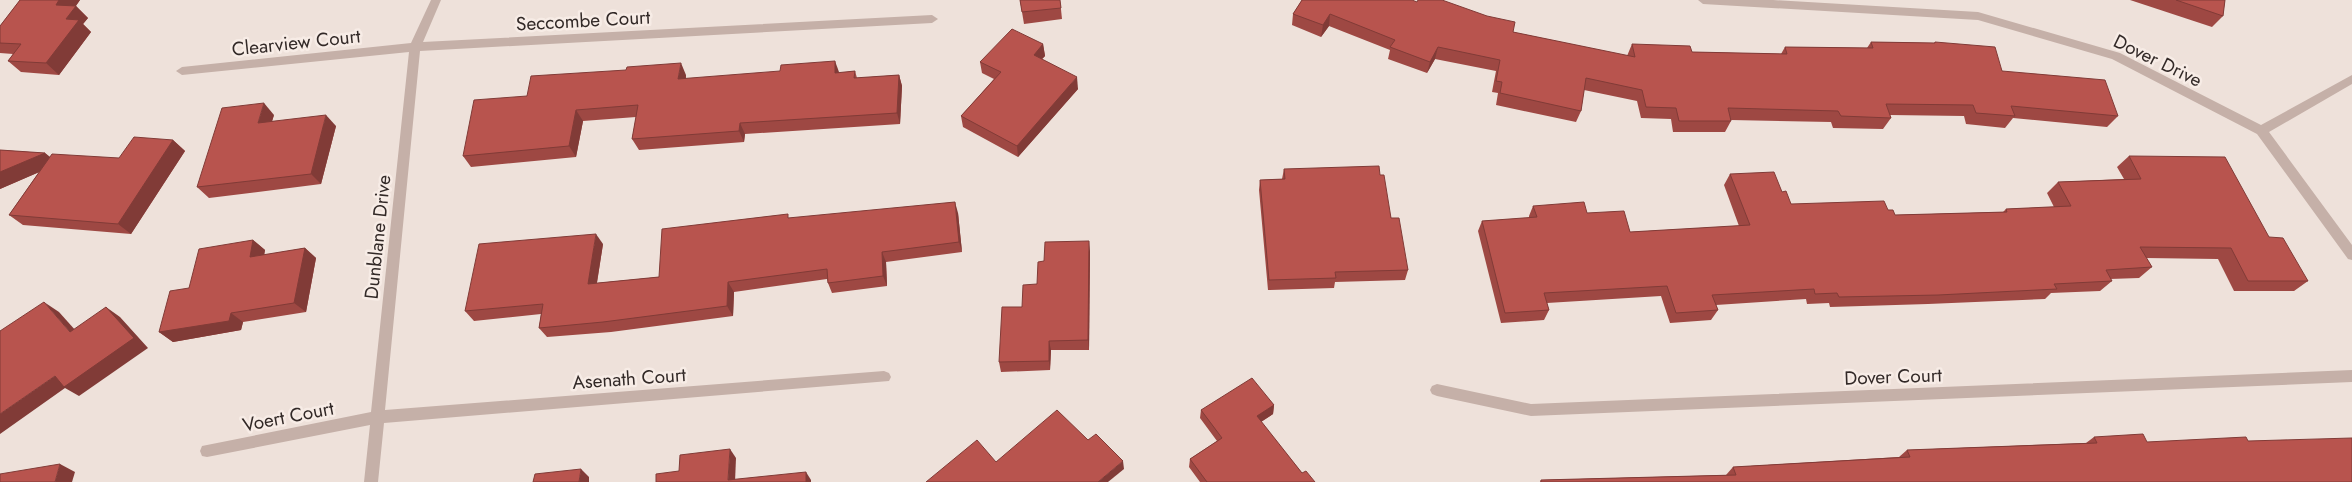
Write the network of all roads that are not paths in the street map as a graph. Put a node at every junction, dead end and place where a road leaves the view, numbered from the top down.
1 (436, 0) edge
2 (1703, 0) edge
3 (932, 19) dead end
4 (415, 47) junction
5 (182, 71) dead end
6 (2352, 79) edge
7 (2261, 131) junction
8 (2352, 255) edge
9 (2352, 376) edge
10 (884, 377) dead end
11 (1437, 390) dead end
12 (377, 417) junction
13 (207, 451) dead end
14 (371, 482) edge

1 - 4 street, Dunblane Drive
2 - 7 street, Dover Drive
3 - 4 street, Seccombe Court
4 - 5 street, Clearview Court
4 - 12 street, Dunblane Drive
6 - 7 street
7 - 8 street, Dover Drive
9 - 11 street, Dover Court
10 - 12 street, Asenath Court
12 - 13 street, Voert Court
12 - 14 street, Dunblane Drive

